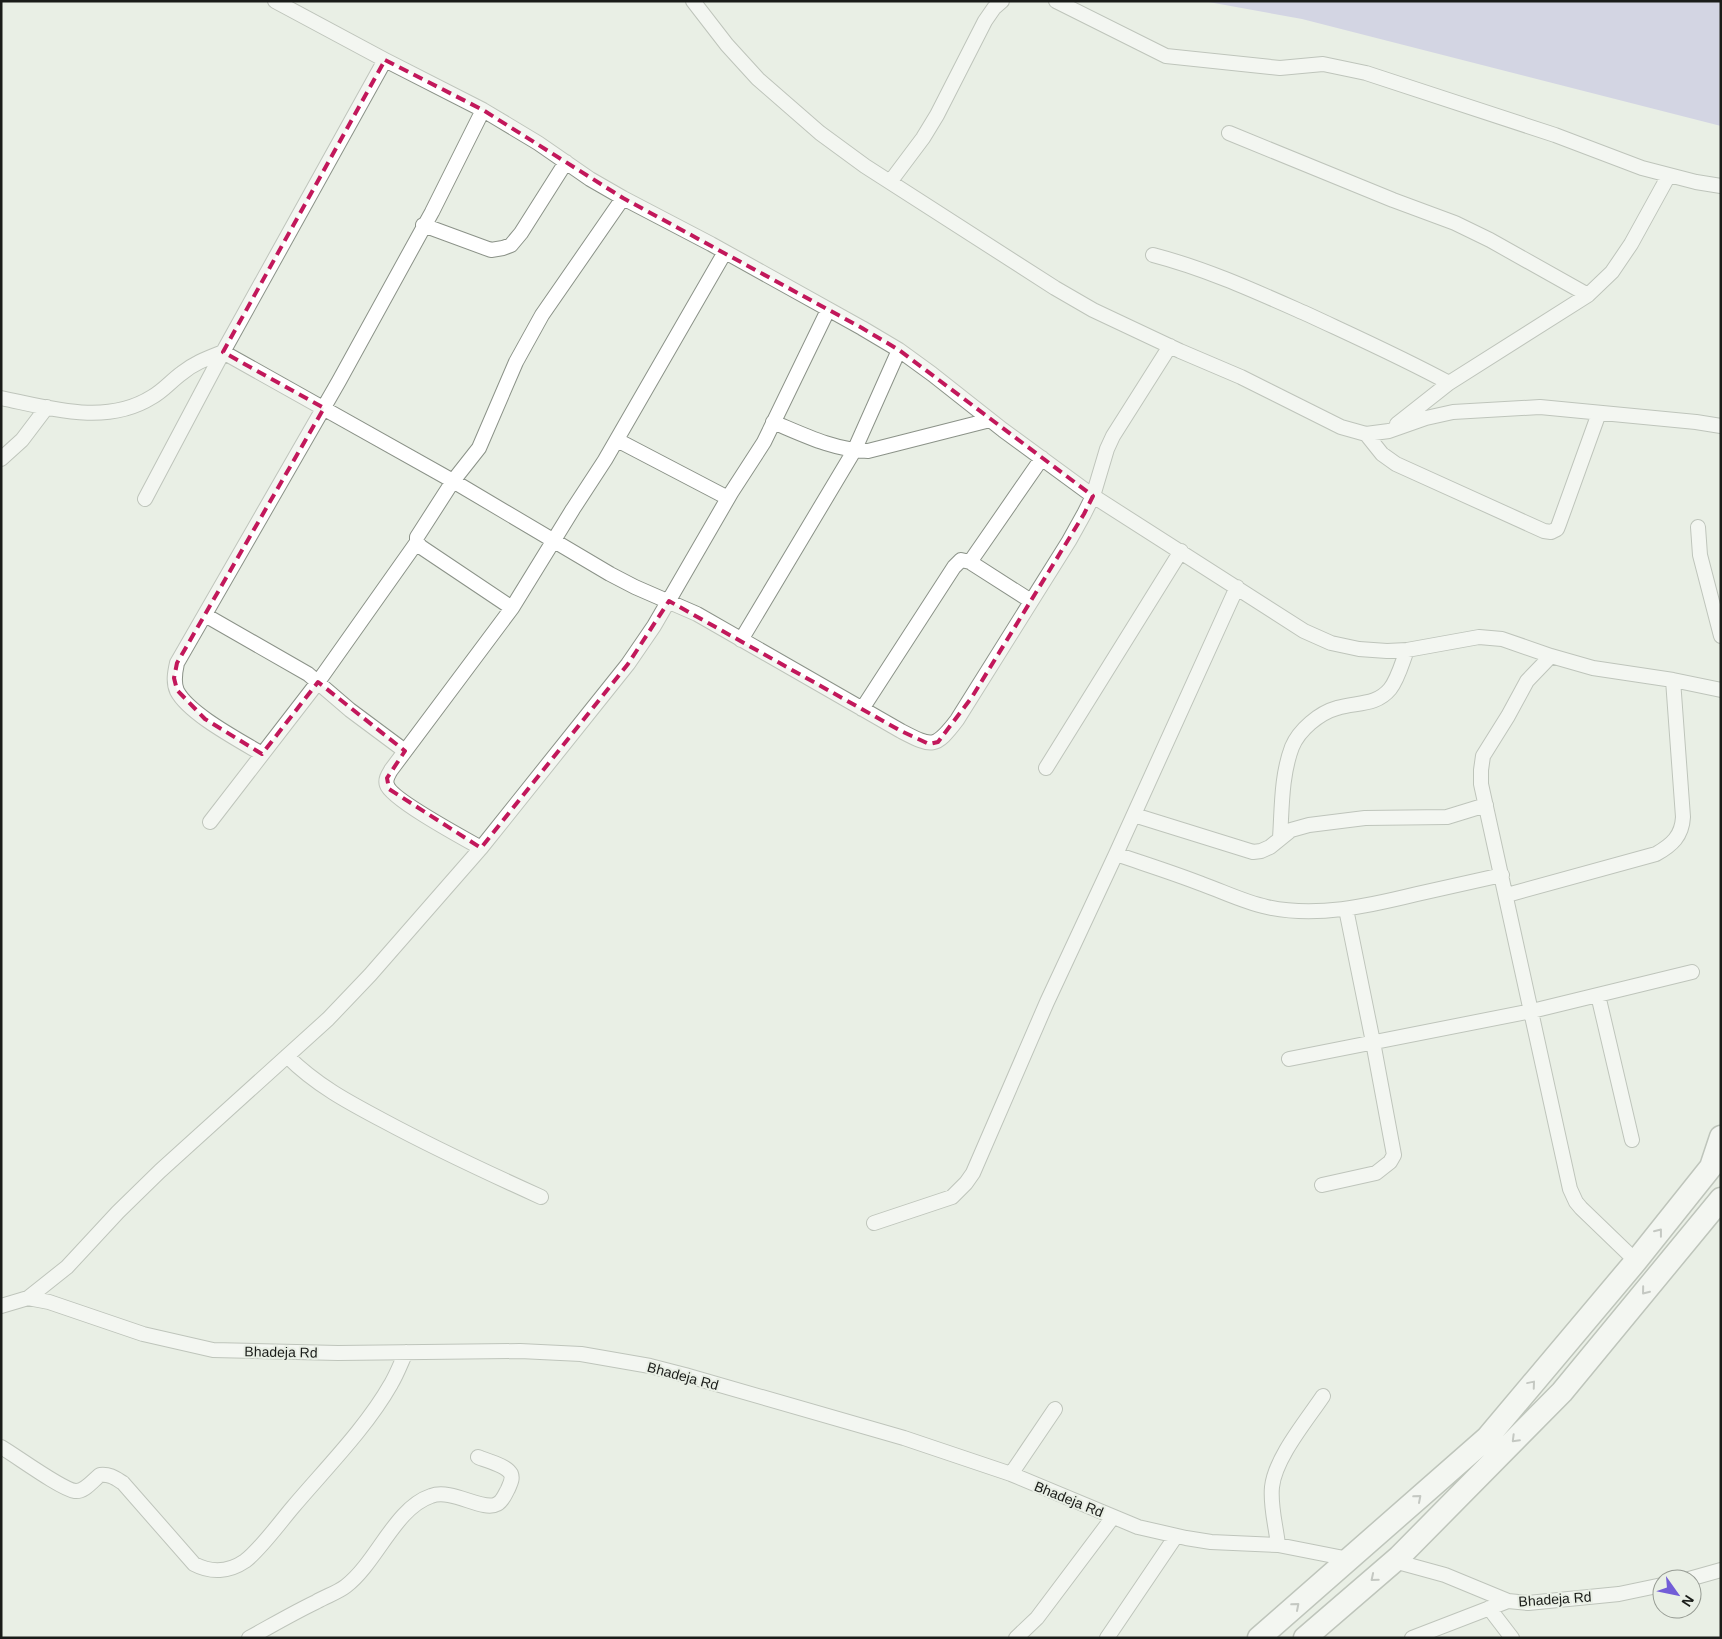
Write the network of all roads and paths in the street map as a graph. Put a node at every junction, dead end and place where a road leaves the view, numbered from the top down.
1 (275, 1) edge
2 (693, 1) edge
3 (1002, 1) edge
4 (1056, 1) edge
5 (385, 60) junction
6 (483, 110) junction
7 (1229, 133) dead end
8 (566, 162) junction
9 (1669, 175) junction
10 (890, 182) junction
11 (1721, 186) edge
12 (623, 198) junction
13 (423, 225) junction
14 (725, 252) junction
15 (1153, 255) dead end
16 (1588, 295) junction
17 (828, 310) junction
18 (1170, 346) junction
19 (899, 350) junction
20 (223, 352) junction
21 (1449, 383) junction
22 (1, 398) edge
23 (47, 407) junction
24 (324, 408) junction
25 (1599, 413) junction
26 (990, 420) junction
27 (774, 422) junction
28 (1721, 426) edge
29 (1388, 431) junction
30 (1366, 434) junction
31 (617, 440) junction
32 (854, 451) junction
33 (1042, 458) junction
34 (1, 460) edge
35 (453, 481) junction
36 (1093, 496) junction
37 (728, 498) junction
38 (145, 499) dead end
39 (1698, 527) dead end
40 (555, 540) junction
41 (417, 542) junction
42 (1181, 551) junction
43 (970, 562) junction
44 (1236, 587) junction
45 (669, 601) junction
46 (1031, 601) junction
47 (512, 608) junction
48 (205, 615) junction
49 (1721, 636) edge
50 (741, 640) junction
51 (1407, 650) junction
52 (1551, 656) junction
53 (1673, 680) junction
54 (318, 682) junction
55 (1721, 690) edge
56 (862, 709) junction
57 (405, 751) junction
58 (262, 754) junction
59 (1046, 768) dead end
60 (1486, 804) junction
61 (1134, 815) junction
62 (210, 822) dead end
63 (1280, 838) junction
64 (481, 848) junction
65 (1116, 854) junction
66 (1502, 875) junction
67 (1507, 894) junction
68 (1346, 909) junction
69 (1692, 972) dead end
70 (1598, 995) junction
71 (1532, 1011) junction
72 (1373, 1042) junction
73 (287, 1056) junction
74 (1289, 1059) dead end
75 (1721, 1137) edge
76 (1632, 1140) dead end
77 (1322, 1185) dead end
78 (542, 1197) dead end
79 (1721, 1199) edge
80 (874, 1223) dead end
81 (1636, 1261) junction
82 (28, 1298) junction
83 (1, 1306) edge
84 (406, 1352) junction
85 (1323, 1396) dead end
86 (1055, 1409) dead end
87 (1, 1446) edge
88 (478, 1457) dead end
89 (1011, 1474) junction
90 (1113, 1517) junction
91 (1176, 1536) junction
92 (1278, 1545) junction
93 (1349, 1559) junction
94 (1394, 1561) junction
95 (1721, 1570) edge
96 (1702, 1575) edge
97 (1652, 1587) edge
98 (1508, 1601) junction
99 (1489, 1608) junction
100 (249, 1638) edge
101 (1016, 1638) edge
102 (1106, 1638) edge
103 (1259, 1638) edge
104 (1305, 1638) edge
105 (1412, 1638) edge
106 (1512, 1638) edge

1 - 5 street
2 - 10 street
3 - 10 street
4 - 9 street
5 - 6 street
5 - 20 street
6 - 8 street
6 - 13 street
7 - 16 street
8 - 12 street
8 - 13 street
9 - 11 street
9 - 16 street
10 - 18 street
12 - 14 street
12 - 35 street
13 - 24 street
14 - 17 street
14 - 31 street
15 - 21 street
16 - 21 street
17 - 19 street
17 - 27 street
18 - 30 street
18 - 36 street
19 - 26 street
19 - 32 street
20 - 23 street
20 - 24 street
20 - 38 street
21 - 29 street
22 - 23 street
23 - 34 street
24 - 35 street
24 - 48 street
25 - 28 street
25 - 29 street
25 - 30 street
26 - 32 street
26 - 33 street
27 - 32 street
27 - 37 street
29 - 30 street
31 - 37 street
31 - 40 street
32 - 50 street
33 - 36 street
33 - 43 street
35 - 40 street
35 - 41 street
36 - 42 street
36 - 46 street
37 - 45 street
39 - 49 street
40 - 45 street
40 - 47 street
41 - 47 street
41 - 54 street
42 - 44 street
42 - 59 street
43 - 46 street
43 - 56 street
44 - 51 street
44 - 61 street
45 - 50 street
45 - 64 street
46 - 56 street
47 - 57 street
48 - 54 street
48 - 58 street
50 - 56 street
51 - 52 street
51 - 63 street
52 - 53 street
52 - 60 street
53 - 55 street
53 - 67 street
54 - 57 street
54 - 58 street
57 - 64 street
58 - 62 street
60 - 63 street
60 - 66 street
61 - 63 street
61 - 65 street
64 - 73 street
65 - 68 street
65 - 80 street
66 - 67 street
66 - 68 street
67 - 71 street
68 - 72 street
69 - 70 street
70 - 71 street
70 - 76 street
71 - 72 street
71 - 81 street
72 - 74 street
72 - 77 street
73 - 78 street
73 - 82 street
81 -> 75 main road
79 -> 94 main road
93 -> 81 main road
82 - 83 street, Bhadeja Rd
82 - 84 street, Bhadeja Rd
84 - 87 street
84 - 89 street, Bhadeja Rd
85 - 92 street
86 - 89 street
88 - 100 street
89 - 90 street, Bhadeja Rd
90 - 91 street, Bhadeja Rd
90 - 101 street
91 - 92 street, Bhadeja Rd
91 - 102 street
92 - 93 street, Bhadeja Rd
103 -> 93 main road
94 - 98 street, Bhadeja Rd
94 -> 104 main road
95 - 96 street
97 - 98 street, Bhadeja Rd
98 - 99 street
99 - 105 street
99 - 106 street

